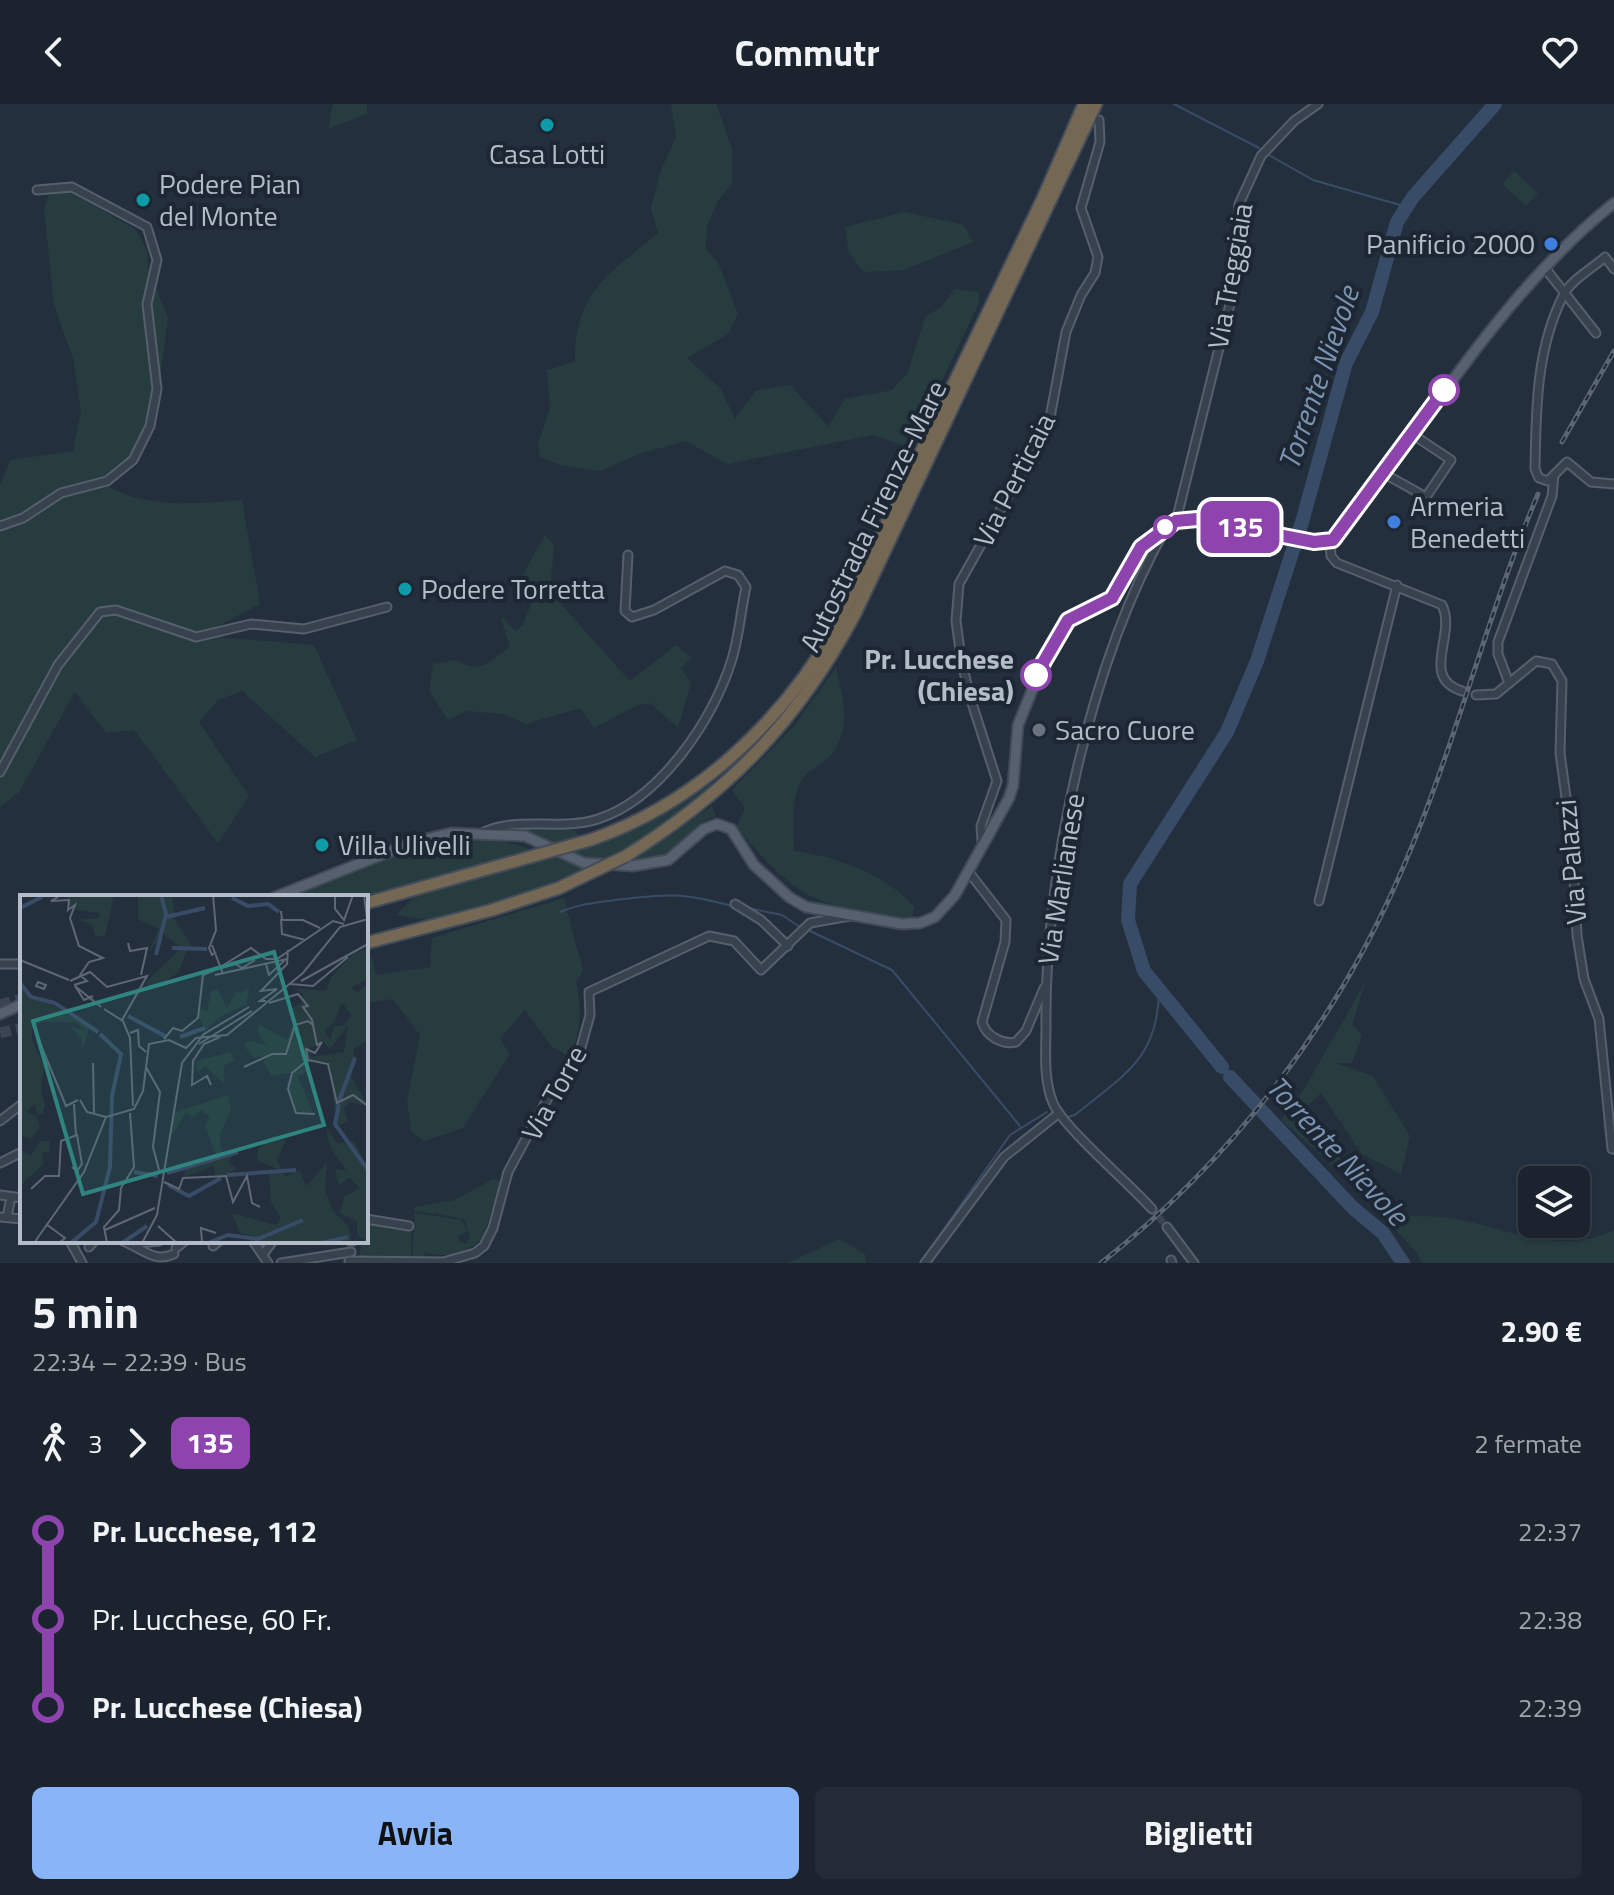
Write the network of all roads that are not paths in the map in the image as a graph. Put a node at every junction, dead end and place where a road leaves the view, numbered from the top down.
1 (1084, 104) edge
2 (1096, 104) edge
3 (1318, 104) edge
4 (1099, 120) dead end
5 (37, 190) dead end
6 (1614, 203) edge
7 (1545, 268) junction
8 (1614, 269) edge
9 (1565, 292) junction
10 (1596, 333) dead end
11 (1412, 434) junction
12 (1383, 473) junction
13 (1554, 475) junction
14 (1614, 484) edge
15 (1172, 523) junction
16 (0, 526) edge
17 (1330, 542) junction
18 (628, 555) dead end
19 (1397, 585) junction
20 (387, 607) dead end
21 (1503, 667) junction
22 (1517, 674) junction
23 (1509, 683) junction
24 (1462, 691) dead end
25 (1476, 695) dead end
26 (0, 772) edge
27 (484, 832) junction
28 (982, 841) junction
29 (968, 871) junction
30 (280, 895) edge
31 (1319, 901) dead end
32 (368, 902) edge
33 (735, 904) dead end
34 (852, 916) junction
35 (368, 942) edge
36 (788, 946) junction
37 (1045, 985) junction
38 (20, 1005) edge
39 (0, 1014) edge
40 (20, 1106) edge
41 (1059, 1113) junction
42 (0, 1121) edge
43 (1612, 1149) dead end
44 (20, 1153) edge
45 (0, 1163) edge
46 (0, 1195) edge
47 (11, 1197) junction
48 (20, 1198) edge
49 (1152, 1209) tunnel mouth
50 (4, 1217) edge
51 (368, 1219) edge
52 (409, 1226) dead end
53 (1167, 1227) tunnel mouth
54 (71, 1243) edge
55 (127, 1243) edge
56 (183, 1243) edge
57 (255, 1243) edge
58 (272, 1243) edge
59 (352, 1243) edge
60 (351, 1252) junction
61 (264, 1253) junction
62 (349, 1262) edge
63 (82, 1263) edge
64 (268, 1263) edge
65 (281, 1263) edge
66 (925, 1263) edge
67 (1194, 1263) edge

1 - 32 highway, Autostrada Firenze-Mare, bridge
2 - 35 highway, Autostrada Firenze-Mare, bridge
3 - 15 street, Via Treggiaia
4 - 28 street, Via Perticaia
5 - 16 street
6 - 7 main road
7 - 9 street
7 - 11 main road
8 - 9 street
9 - 10 street
9 - 13 street
11 - 12 main road
11 - 12 street
12 - 17 main road
13 - 14 street
13 - 21 street
15 - 17 main road
15 - 28 main road
15 - 37 street, Via Marlianese
17 - 19 street
18 - 27 street
19 - 24 street
19 - 31 street
20 - 26 street
21 - 22 street
21 - 23 street
22 - 23 street
22 - 43 street, Via Palazzi
23 - 25 street
27 - 30 main road
27 - 34 main road
28 - 29 main road
29 - 34 main road
29 - 37 street
33 - 36 street
34 - 36 street
36 - 62 street, Via Torre
37 - 41 street, Via Marlianese
38 - 39 main road
40 - 42 street
41 - 49 street, Via Marlianese
41 - 66 street
44 - 45 street
46 - 47 street
47 - 48 street
47 - 50 street
51 - 52 street
53 - 67 street
54 - 63 street
55 - 56 street
57 - 61 street
58 - 61 street
59 - 60 street
60 - 62 street
60 - 65 street
61 - 64 street

